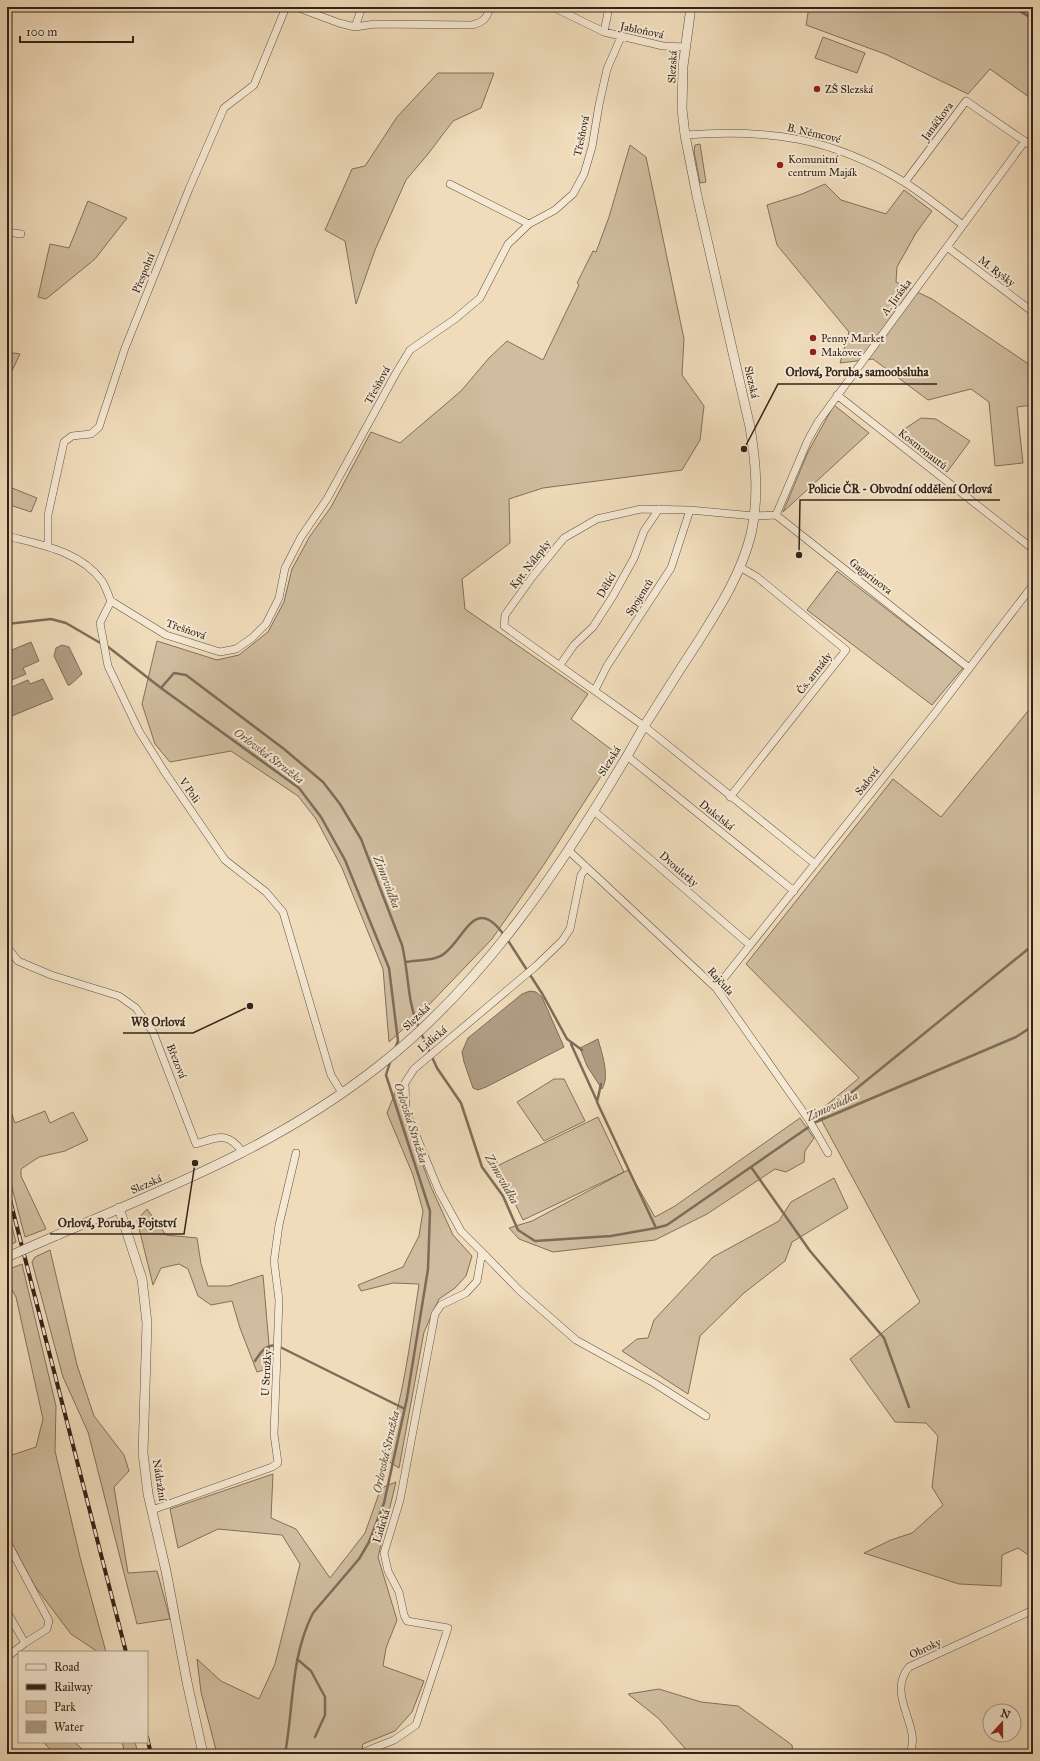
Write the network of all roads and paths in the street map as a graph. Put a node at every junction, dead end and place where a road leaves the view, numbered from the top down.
1 (286, 7) edge
2 (296, 7) edge
3 (362, 7) edge
4 (490, 7) edge
5 (553, 7) edge
6 (610, 7) edge
7 (691, 7) edge
8 (355, 27) junction
9 (604, 32) junction
10 (621, 37) junction
11 (685, 48) junction
12 (685, 135) junction
13 (1025, 141) junction
14 (1033, 147) edge
15 (905, 182) junction
16 (450, 184) dead end
17 (529, 224) junction
18 (963, 226) junction
19 (7, 232) edge
20 (21, 234) dead end
21 (947, 247) junction
22 (1033, 312) edge
23 (836, 395) junction
24 (659, 509) junction
25 (690, 510) junction
26 (776, 515) junction
27 (754, 516) junction
28 (7, 536) edge
29 (48, 546) junction
30 (1033, 549) edge
31 (740, 567) junction
32 (1033, 585) edge
33 (111, 601) junction
34 (560, 665) junction
35 (970, 668) junction
36 (596, 690) junction
37 (644, 726) junction
38 (627, 756) junction
39 (730, 797) junction
40 (593, 810) junction
41 (568, 850) junction
42 (815, 864) junction
43 (586, 868) junction
44 (794, 891) junction
45 (750, 945) junction
46 (7, 947) edge
47 (716, 988) junction
48 (342, 1093) junction
49 (243, 1153) junction
50 (296, 1153) dead end
51 (828, 1153) dead end
52 (119, 1208) junction
53 (482, 1252) junction
54 (7, 1257) edge
55 (706, 1416) dead end
56 (152, 1510) junction
57 (7, 1542) edge
58 (1033, 1610) edge
59 (7, 1612) edge
60 (25, 1643) junction
61 (7, 1656) edge
62 (203, 1754) edge
63 (363, 1754) edge
64 (909, 1754) edge

1 - 29 street, Přespolní
2 - 8 street
3 - 8 street
4 - 8 street
5 - 9 street, Jabloňová
6 - 9 street
7 - 11 street, Slezská
9 - 10 street, Jabloňová
10 - 11 street, Jabloňová
10 - 17 street, Třešňová
11 - 12 street, Slezská
12 - 15 street, B. Němcové
12 - 27 street, Slezská
13 - 14 street, Janáčkova
13 - 15 street, Janáčkova
13 - 18 street, A. Jiráska
15 - 18 street, B. Němcové
16 - 17 street
17 - 33 street, Třešňová
18 - 21 street, A. Jiráska
19 - 20 street
21 - 22 street, M. Ryšky
21 - 23 street, A. Jiráska
23 - 26 street, A. Jiráska
23 - 30 street, Kosmonautů
24 - 25 street, Kpt. Nálepky
24 - 34 street, Dělící
24 - 34 street, Kpt. Nálepky
25 - 27 street, Kpt. Nálepky
25 - 36 street, Spojenců
26 - 27 street
26 - 35 street, Gagarinova
27 - 31 street, Slezská
28 - 29 street
29 - 33 street
31 - 37 street, Slezská
31 - 39 street, Čs. armády
32 - 35 street, Sadová
33 - 48 street, V Poli
34 - 36 street, Kpt. Nálepky
35 - 42 street, Sadová
36 - 37 street, Kpt. Nálepky
37 - 38 street, Slezská
37 - 39 street
38 - 40 street, Slezská
38 - 44 street, Dukelská
39 - 42 street
40 - 41 street, Slezská
40 - 45 street, Dvouletky
41 - 43 street, Rajčula
41 - 48 street, Slezská
42 - 44 street, Sadová
43 - 47 street, Rajčula
43 - 53 street, Lidická
44 - 45 street, Sadová
45 - 47 street, Sadová
46 - 49 street, Březová
47 - 51 street, Rajčula
48 - 49 street, Slezská
49 - 52 street, Slezská
50 - 56 street, U Stružky
52 - 54 street, Slezská, bridge
52 - 56 street, Nádražní
53 - 55 street, Lidická
53 - 63 street, Lidická
56 - 62 street, Nádražní
57 - 60 street
58 - 64 street, Obroky
59 - 60 street
60 - 61 street

